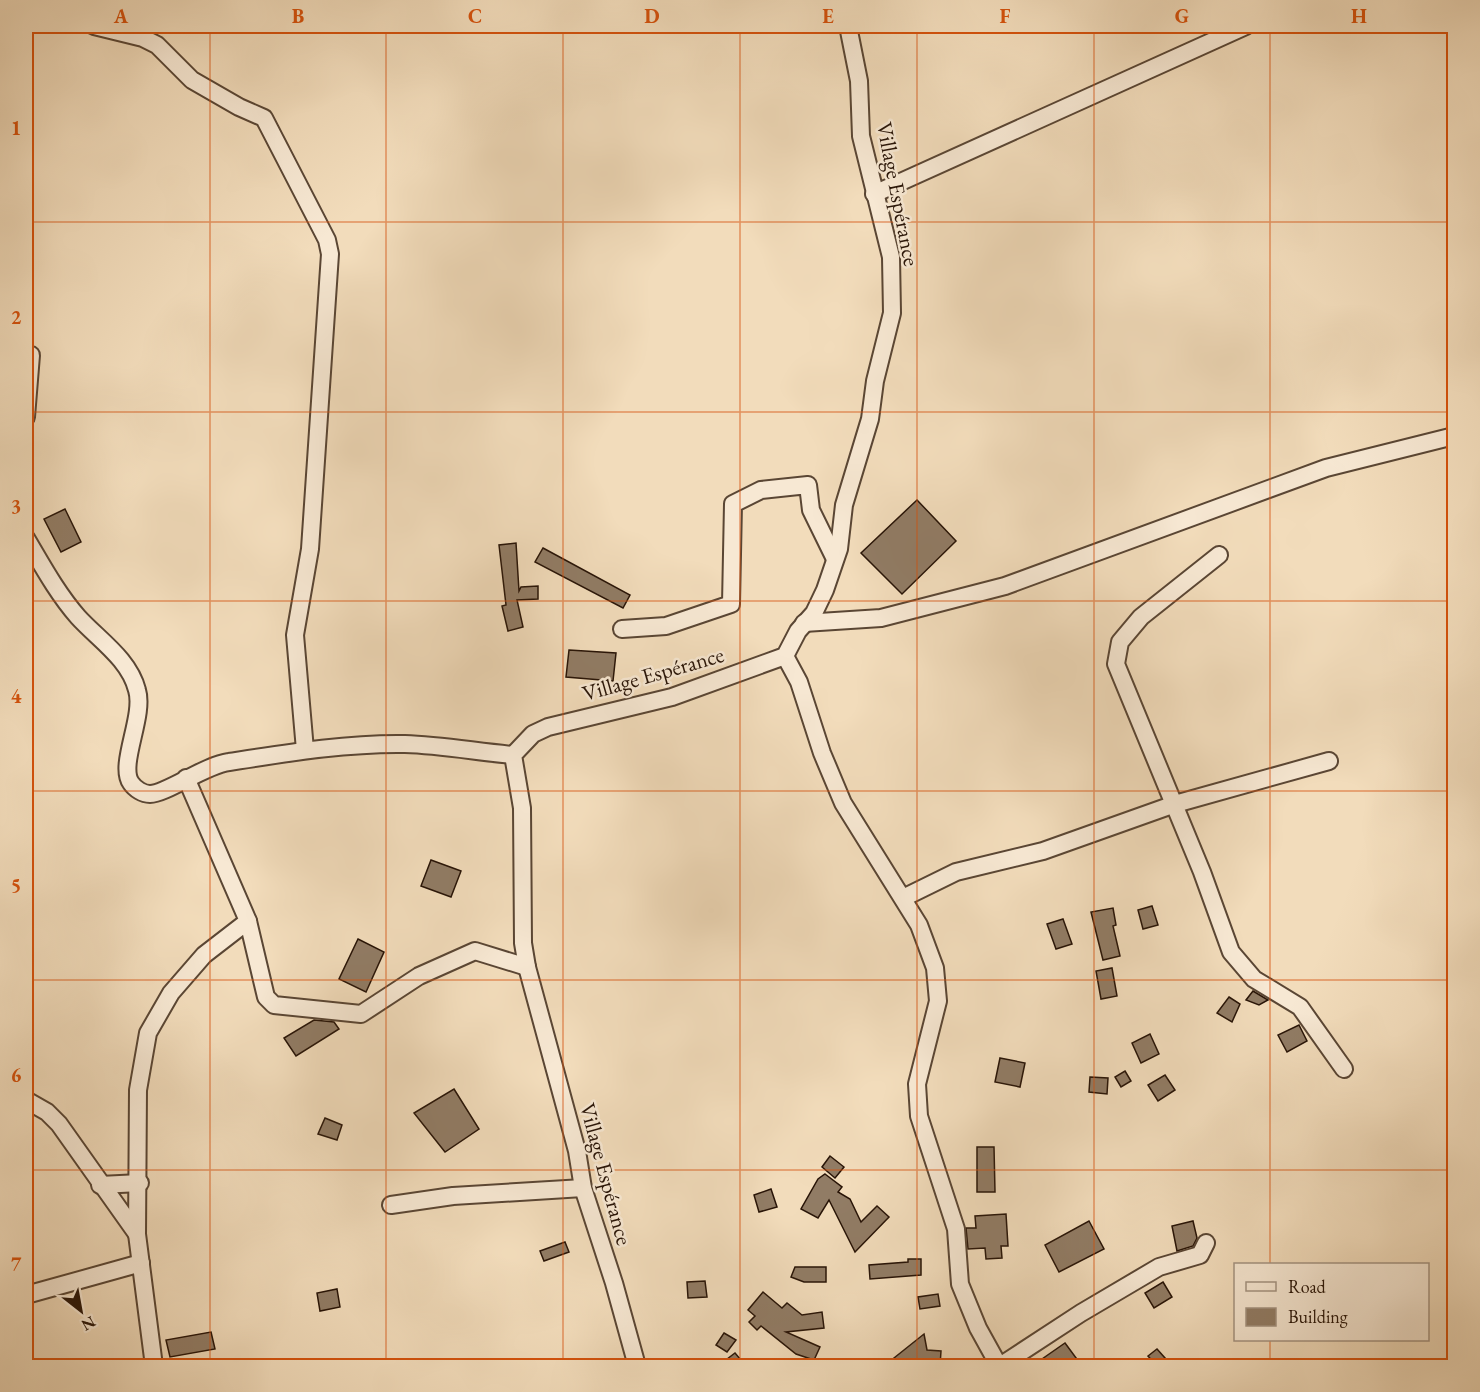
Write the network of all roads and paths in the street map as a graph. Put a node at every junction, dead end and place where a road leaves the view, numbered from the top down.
1 (94, 26) edge
2 (848, 26) edge
3 (1246, 26) edge
4 (874, 194) junction
5 (31, 355) dead end
6 (26, 417) edge
7 (1455, 436) edge
8 (26, 538) edge
9 (1219, 555) dead end
10 (836, 559) junction
11 (804, 623) junction
12 (622, 629) dead end
13 (785, 656) junction
14 (305, 750) junction
15 (513, 755) junction
16 (1329, 761) dead end
17 (186, 778) junction
18 (1175, 804) junction
19 (903, 898) junction
20 (248, 921) junction
21 (527, 967) junction
22 (1344, 1069) dead end
23 (26, 1100) edge
24 (140, 1183) junction
25 (100, 1185) junction
26 (583, 1188) junction
27 (391, 1205) dead end
28 (137, 1234) junction
29 (1206, 1243) dead end
30 (141, 1263) junction
31 (26, 1295) edge
32 (154, 1366) edge
33 (637, 1366) edge
34 (999, 1366) edge

1 - 14 street
2 - 4 street, Village Espérance
3 - 4 street
4 - 10 street, Village Espérance
5 - 6 street
7 - 11 street
8 - 17 street
9 - 18 street
10 - 11 street, Village Espérance
10 - 12 street
11 - 13 street, Village Espérance
13 - 15 street, Village Espérance
13 - 19 street
14 - 15 street
14 - 17 street
15 - 21 street, Village Espérance
16 - 18 street
17 - 20 street
18 - 19 street
18 - 22 street
19 - 34 street
20 - 21 street
20 - 24 street
21 - 26 street, Village Espérance
23 - 25 street
24 - 25 street
24 - 28 street
25 - 28 street
26 - 27 street
26 - 33 street, Village Espérance
28 - 30 street
29 - 34 street
30 - 31 street
30 - 32 street

